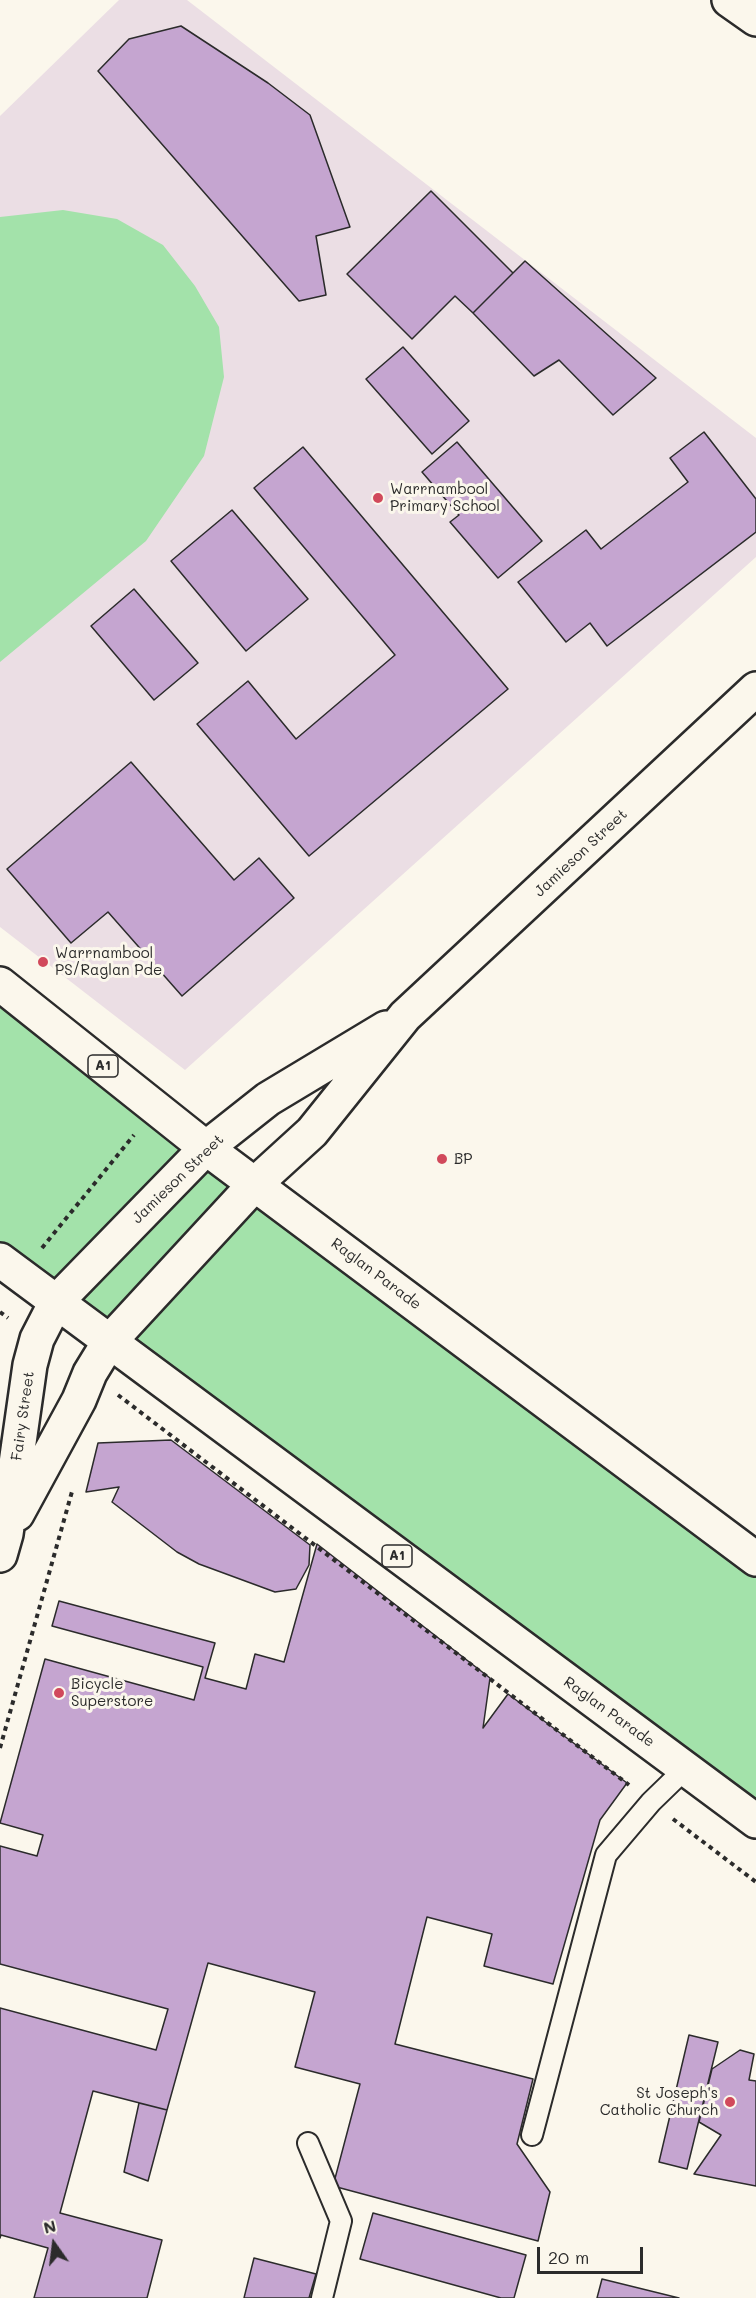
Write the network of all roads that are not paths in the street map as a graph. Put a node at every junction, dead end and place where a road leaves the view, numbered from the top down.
1 (729, 0) edge
2 (756, 19) edge
3 (756, 689) edge
4 (0, 984) edge
5 (405, 1016) junction
6 (206, 1148) junction
7 (255, 1184) junction
8 (10, 1268) edge
9 (56, 1302) junction
10 (118, 1349) junction
11 (3, 1545) edge
12 (756, 1559) edge
13 (685, 1768) junction
14 (756, 1821) edge
15 (532, 2135) dead end
16 (308, 2143) dead end
17 (322, 2298) edge

1 - 2 main road
3 - 5 main road, Jamieson Street
4 - 6 main road, Raglan Parade / A1
5 - 6 main road, Jamieson Street
5 - 7 main road, Jamieson Street
6 - 7 main road, Raglan Parade / A1
6 - 9 main road, Jamieson Street
7 - 10 main road, Jamieson Street
7 - 12 main road, Raglan Parade / A1
8 - 9 main road, Raglan Parade / A1
9 - 10 main road, Raglan Parade / A1
9 - 11 main road, Fairy Street
10 - 11 main road, Fairy Street
10 - 13 main road, Raglan Parade / A1
13 - 14 main road, Raglan Parade / A1
13 - 15 lane
16 - 17 lane

